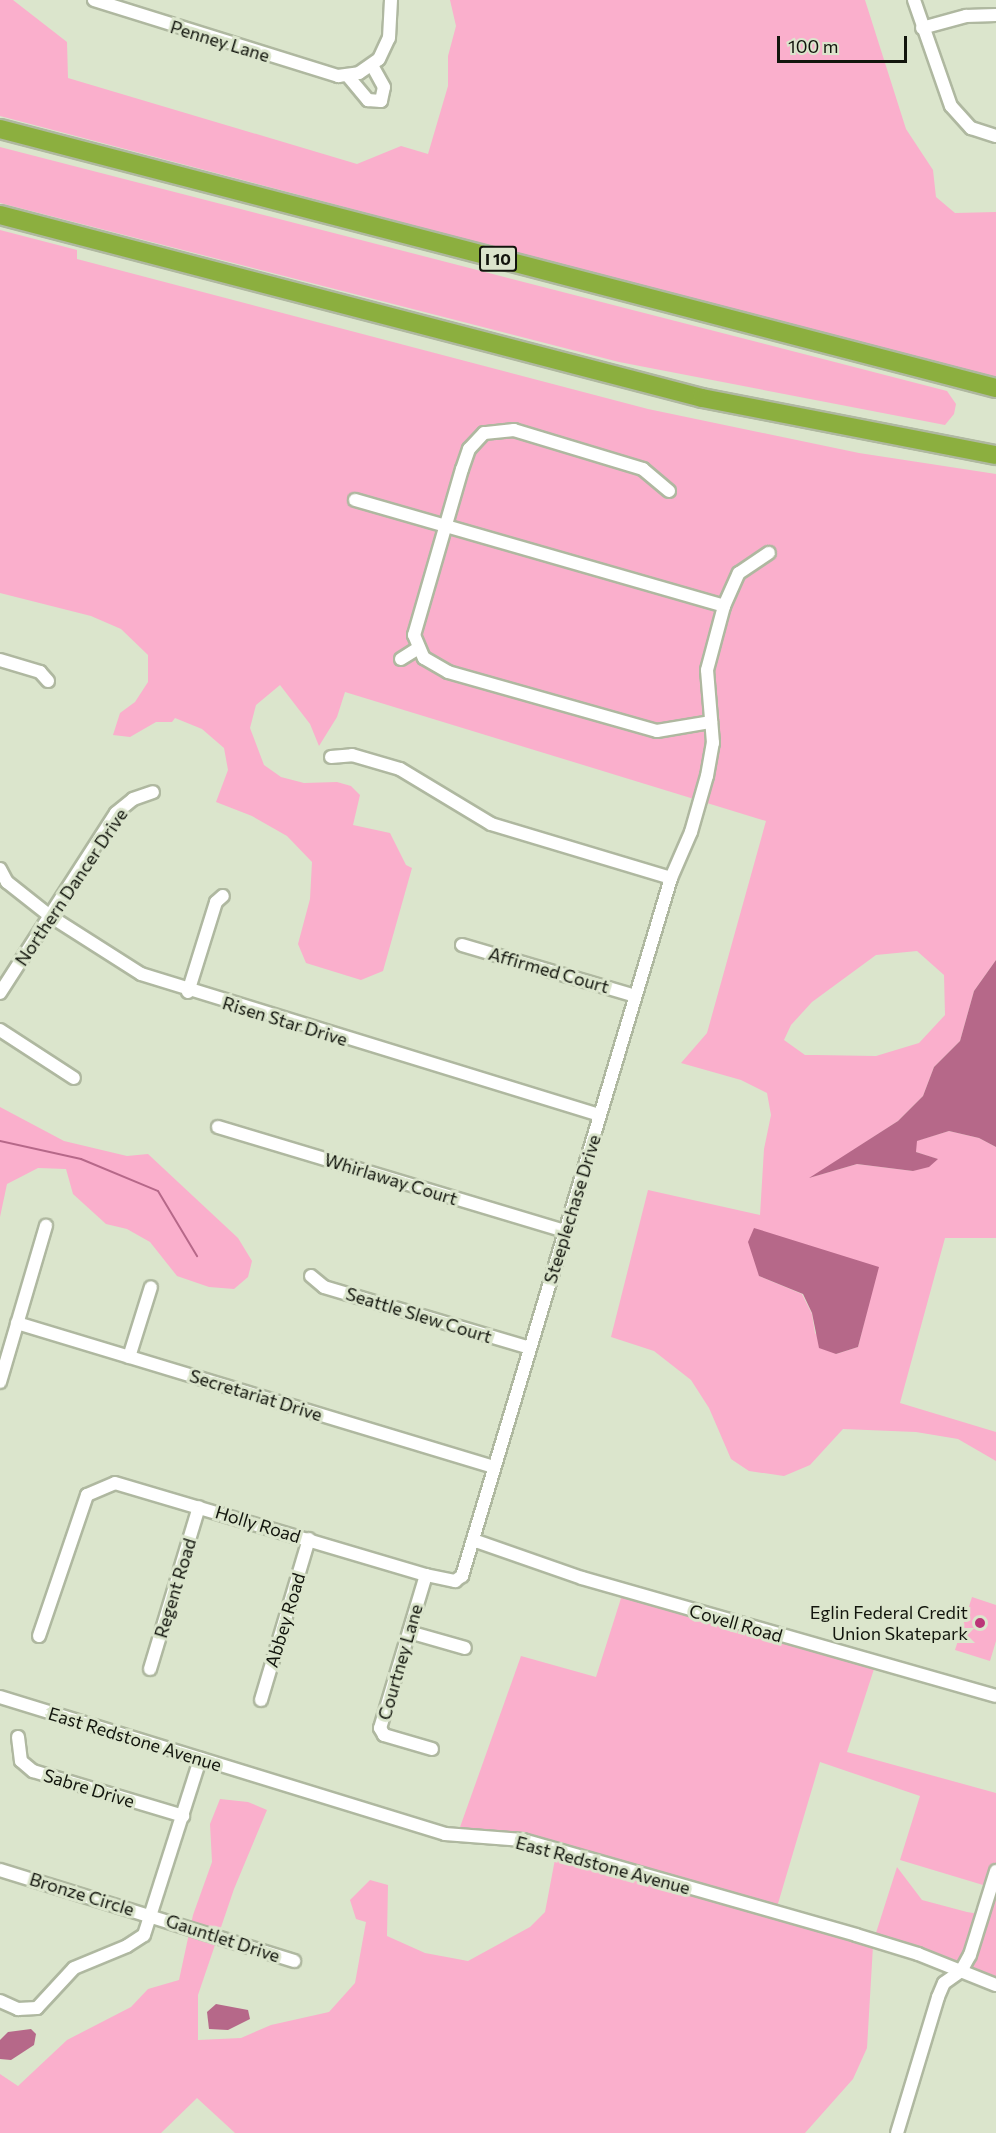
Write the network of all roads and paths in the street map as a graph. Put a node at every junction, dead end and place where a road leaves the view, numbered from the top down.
1 (94, 0) edge
2 (391, 0) edge
3 (914, 0) edge
4 (996, 15) edge
5 (922, 28) junction
6 (372, 65) junction
7 (347, 75) junction
8 (0, 129) edge
9 (996, 136) edge
10 (0, 215) edge
11 (996, 388) edge
12 (996, 455) edge
13 (669, 491) dead end
14 (355, 500) dead end
15 (446, 525) junction
16 (769, 553) dead end
17 (724, 606) junction
18 (417, 649) junction
19 (401, 659) dead end
20 (0, 660) edge
21 (48, 681) dead end
22 (711, 722) junction
23 (331, 757) dead end
24 (153, 792) dead end
25 (0, 869) edge
26 (671, 878) junction
27 (223, 896) dead end
28 (50, 916) junction
29 (462, 945) dead end
30 (188, 992) junction
31 (0, 993) edge
32 (635, 996) junction
33 (0, 1030) edge
34 (74, 1078) dead end
35 (600, 1115) junction
36 (218, 1126) dead end
37 (46, 1226) dead end
38 (565, 1230) junction
39 (311, 1276) dead end
40 (151, 1287) dead end
41 (17, 1323) junction
42 (530, 1348) junction
43 (129, 1357) junction
44 (0, 1382) edge
45 (494, 1467) junction
46 (199, 1507) junction
47 (309, 1539) junction
48 (473, 1540) junction
49 (426, 1575) junction
50 (409, 1632) junction
51 (39, 1636) dead end
52 (465, 1648) dead end
53 (150, 1669) dead end
54 (996, 1696) edge
55 (0, 1697) edge
56 (261, 1700) dead end
57 (18, 1737) dead end
58 (432, 1749) dead end
59 (200, 1759) junction
60 (183, 1816) junction
61 (0, 1870) edge
62 (996, 1871) edge
63 (152, 1915) junction
64 (294, 1961) dead end
65 (960, 1971) junction
66 (996, 1985) edge
67 (0, 2001) edge
68 (897, 2133) edge

1 - 7 street, Penney Lane
2 - 6 street
3 - 5 street
4 - 5 street
5 - 9 street
6 - 7 street, Penney Lane
6 - 7 street
8 - 11 highway, I 10
10 - 12 highway
13 - 15 street
14 - 15 street
15 - 17 street
15 - 18 street
16 - 17 street, Steeplechase Drive
17 - 22 street, Steeplechase Drive
18 - 19 street
18 - 22 street
20 - 21 street
22 - 26 street, Steeplechase Drive
23 - 26 street
24 - 28 street, Northern Dancer Drive
25 - 28 street, Risen Star Drive
26 - 32 street, Steeplechase Drive
27 - 30 street
28 - 30 street, Risen Star Drive
28 - 31 street, Northern Dancer Drive
29 - 32 street, Affirmed Court
30 - 35 street, Risen Star Drive
32 - 35 street, Steeplechase Drive
33 - 34 street
35 - 38 street, Steeplechase Drive
36 - 38 street, Whirlaway Court
37 - 41 street
38 - 42 street, Steeplechase Drive
39 - 42 street, Seattle Slew Court
40 - 43 street
41 - 43 street, Secretariat Drive
41 - 44 street
42 - 45 street, Steeplechase Drive
43 - 45 street, Secretariat Drive
45 - 48 street, Steeplechase Drive
46 - 47 street, Holly Road
46 - 51 street, Holly Road
46 - 53 street, Regent Road
47 - 49 street, Holly Road
47 - 56 street, Abbey Road
48 - 49 street, Holly Road
48 - 54 street, Covell Road
49 - 50 street, Courtney Lane
50 - 52 street
50 - 58 street, Courtney Lane
55 - 59 street, East Redstone Avenue
57 - 60 street, Sabre Drive
59 - 60 street
59 - 65 street, East Redstone Avenue
60 - 63 street
61 - 63 street, Bronze Circle
62 - 65 street
63 - 64 street, Gauntlet Drive
63 - 67 street, Bronze Circle
65 - 66 street, East Redstone Avenue
65 - 68 street

